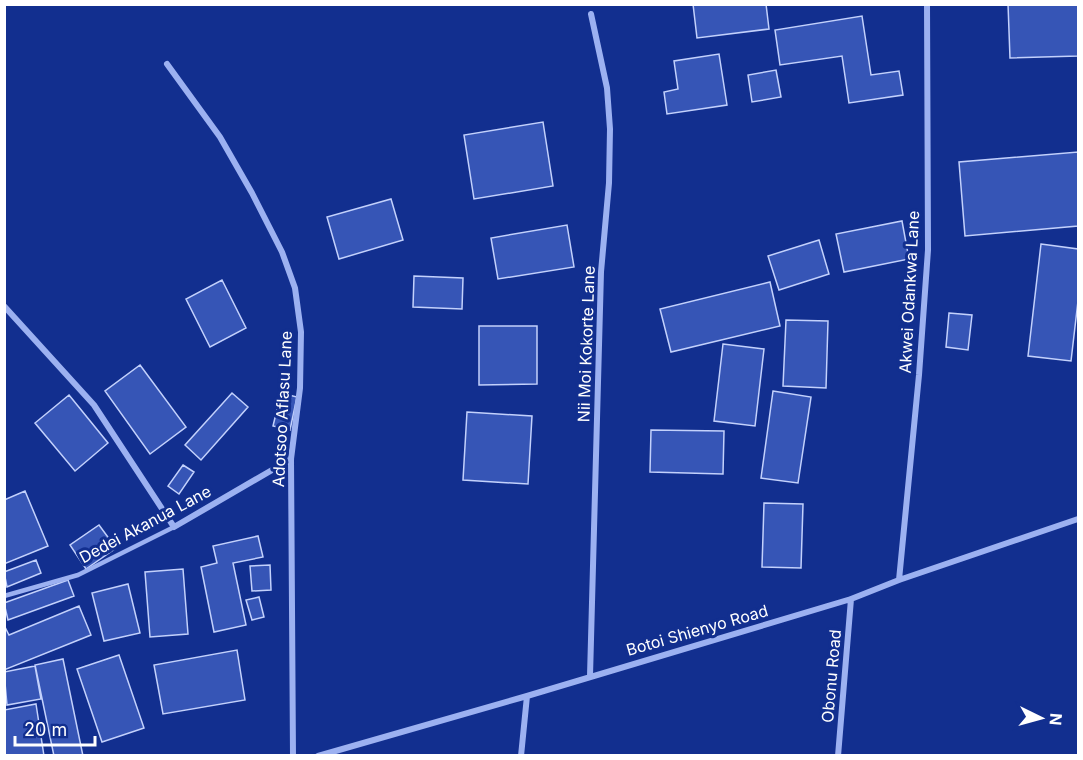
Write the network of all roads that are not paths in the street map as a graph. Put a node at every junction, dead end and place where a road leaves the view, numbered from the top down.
1 (927, 4) edge
2 (591, 14) dead end
3 (167, 64) dead end
4 (4, 306) edge
5 (291, 459) junction
6 (1078, 519) edge
7 (174, 527) junction
8 (899, 580) junction
9 (4, 596) edge
10 (851, 599) junction
11 (590, 676) junction
12 (527, 696) junction
13 (293, 756) edge
14 (318, 756) edge
15 (521, 756) edge
16 (838, 756) edge

1 - 8 street, Akwei Odankwa Lane
2 - 11 street, Nii Moi Kokorte Lane
3 - 5 street, Adotsoo Aflasu Lane
4 - 7 street
5 - 7 street, Dedei Akanua Lane
5 - 13 street, Adotsoo Aflasu Lane
6 - 8 street, Botoi Shienyo Road
7 - 9 lane, Dedei Akanua Lane
8 - 10 street, Botoi Shienyo Road
10 - 11 street, Botoi Shienyo Road
10 - 16 street, Obonu Road
11 - 12 street, Botoi Shienyo Road
12 - 14 street, Botoi Shienyo Road
12 - 15 street

